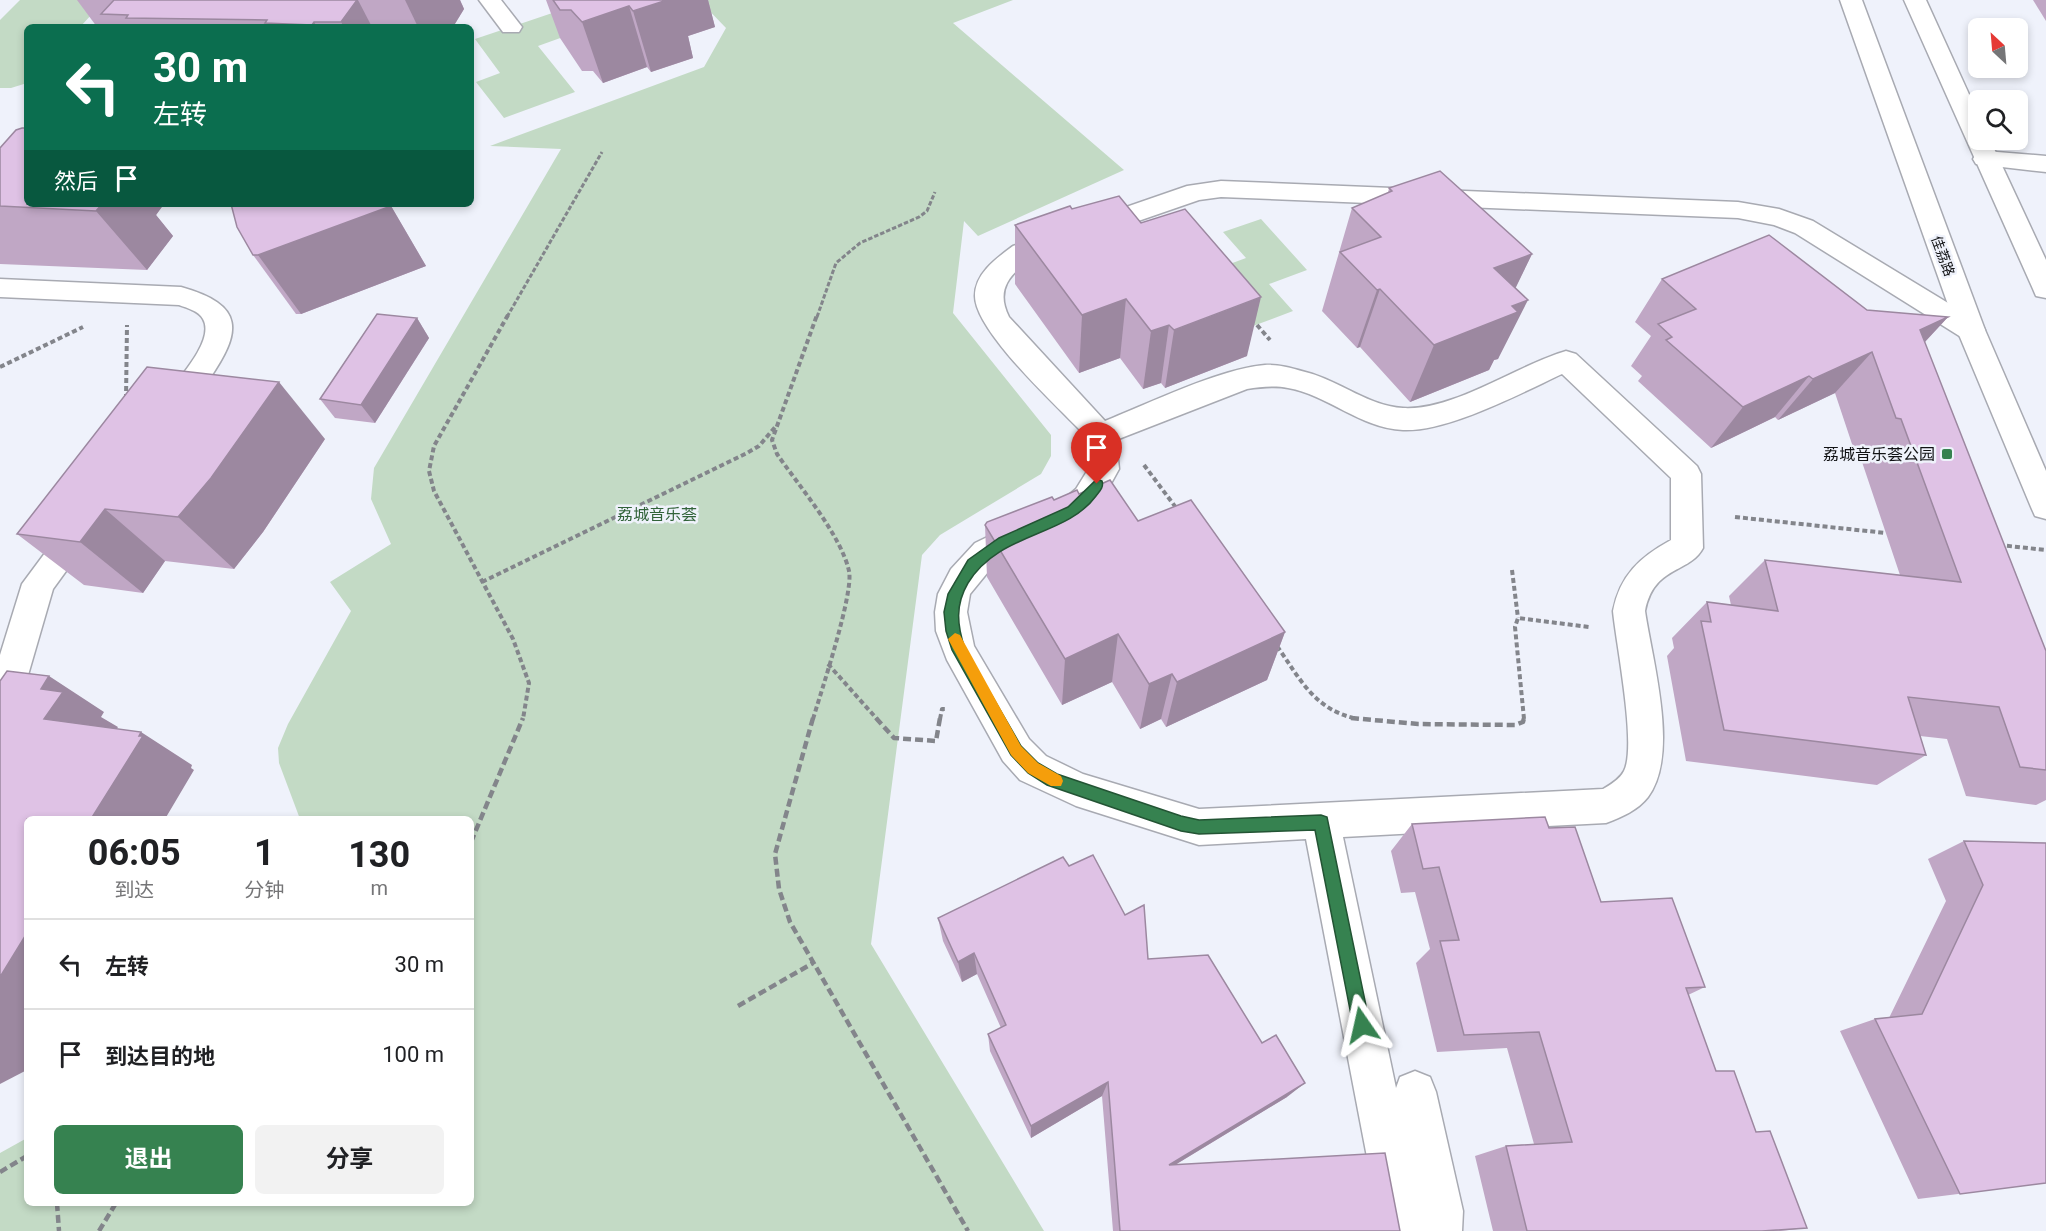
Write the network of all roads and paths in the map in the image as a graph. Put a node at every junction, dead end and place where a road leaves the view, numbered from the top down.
1 (490, 0) edge
2 (1851, 0) edge
3 (1914, 0) edge
4 (511, 27) dead end
5 (602, 152) dead end
6 (1985, 159) junction
7 (2046, 164) edge
8 (935, 192) dead end
9 (1808, 229) junction
10 (1777, 242) edge
11 (0, 288) edge
12 (2046, 289) edge
13 (152, 295) junction
14 (84, 327) dead end
15 (1971, 330) junction
16 (0, 367) edge
17 (126, 411) edge
18 (778, 423) junction
19 (153, 431) edge
20 (1108, 431) junction
21 (99, 504) edge
22 (2046, 507) edge
23 (1180, 513) edge
24 (1735, 517) dead end
25 (1886, 533) dead end
26 (1988, 544) edge
27 (2046, 550) edge
28 (1512, 570) dead end
29 (482, 582) junction
30 (1518, 618) junction
31 (1632, 632) junction
32 (1270, 636) edge
33 (828, 664) junction
34 (0, 695) edge
35 (994, 713) junction
36 (1321, 822) junction
37 (474, 835) edge
38 (813, 963) junction
39 (738, 1006) dead end
40 (1415, 1092) dead end
41 (24, 1158) edge
42 (0, 1172) edge
43 (57, 1206) edge
44 (114, 1206) edge
45 (59, 1231) edge
46 (99, 1231) edge
47 (968, 1231) edge
48 (1411, 1231) edge
49 (1440, 1231) edge

1 - 4 main road
2 - 15 main road, 佳荔路
3 - 6 main road
5 - 29 path
6 - 7 main road
6 - 12 main road
8 - 18 path
9 - 10 main road
9 - 15 main road
9 - 20 main road
11 - 13 main road
13 - 17 path
13 - 19 main road
14 - 16 path
15 - 22 main road, 佳荔路
18 - 29 path
18 - 33 path
20 - 23 path
20 - 31 main road
20 - 35 main road
21 - 34 main road
24 - 25 path
26 - 27 path
28 - 30 path
29 - 37 path
30 - 31 path
30 - 32 path
31 - 36 main road
33 - 35 path
33 - 38 path
35 - 36 main road
36 - 48 main road
38 - 39 path
38 - 47 path
40 - 49 main road
41 - 42 path
43 - 45 path
44 - 46 path

